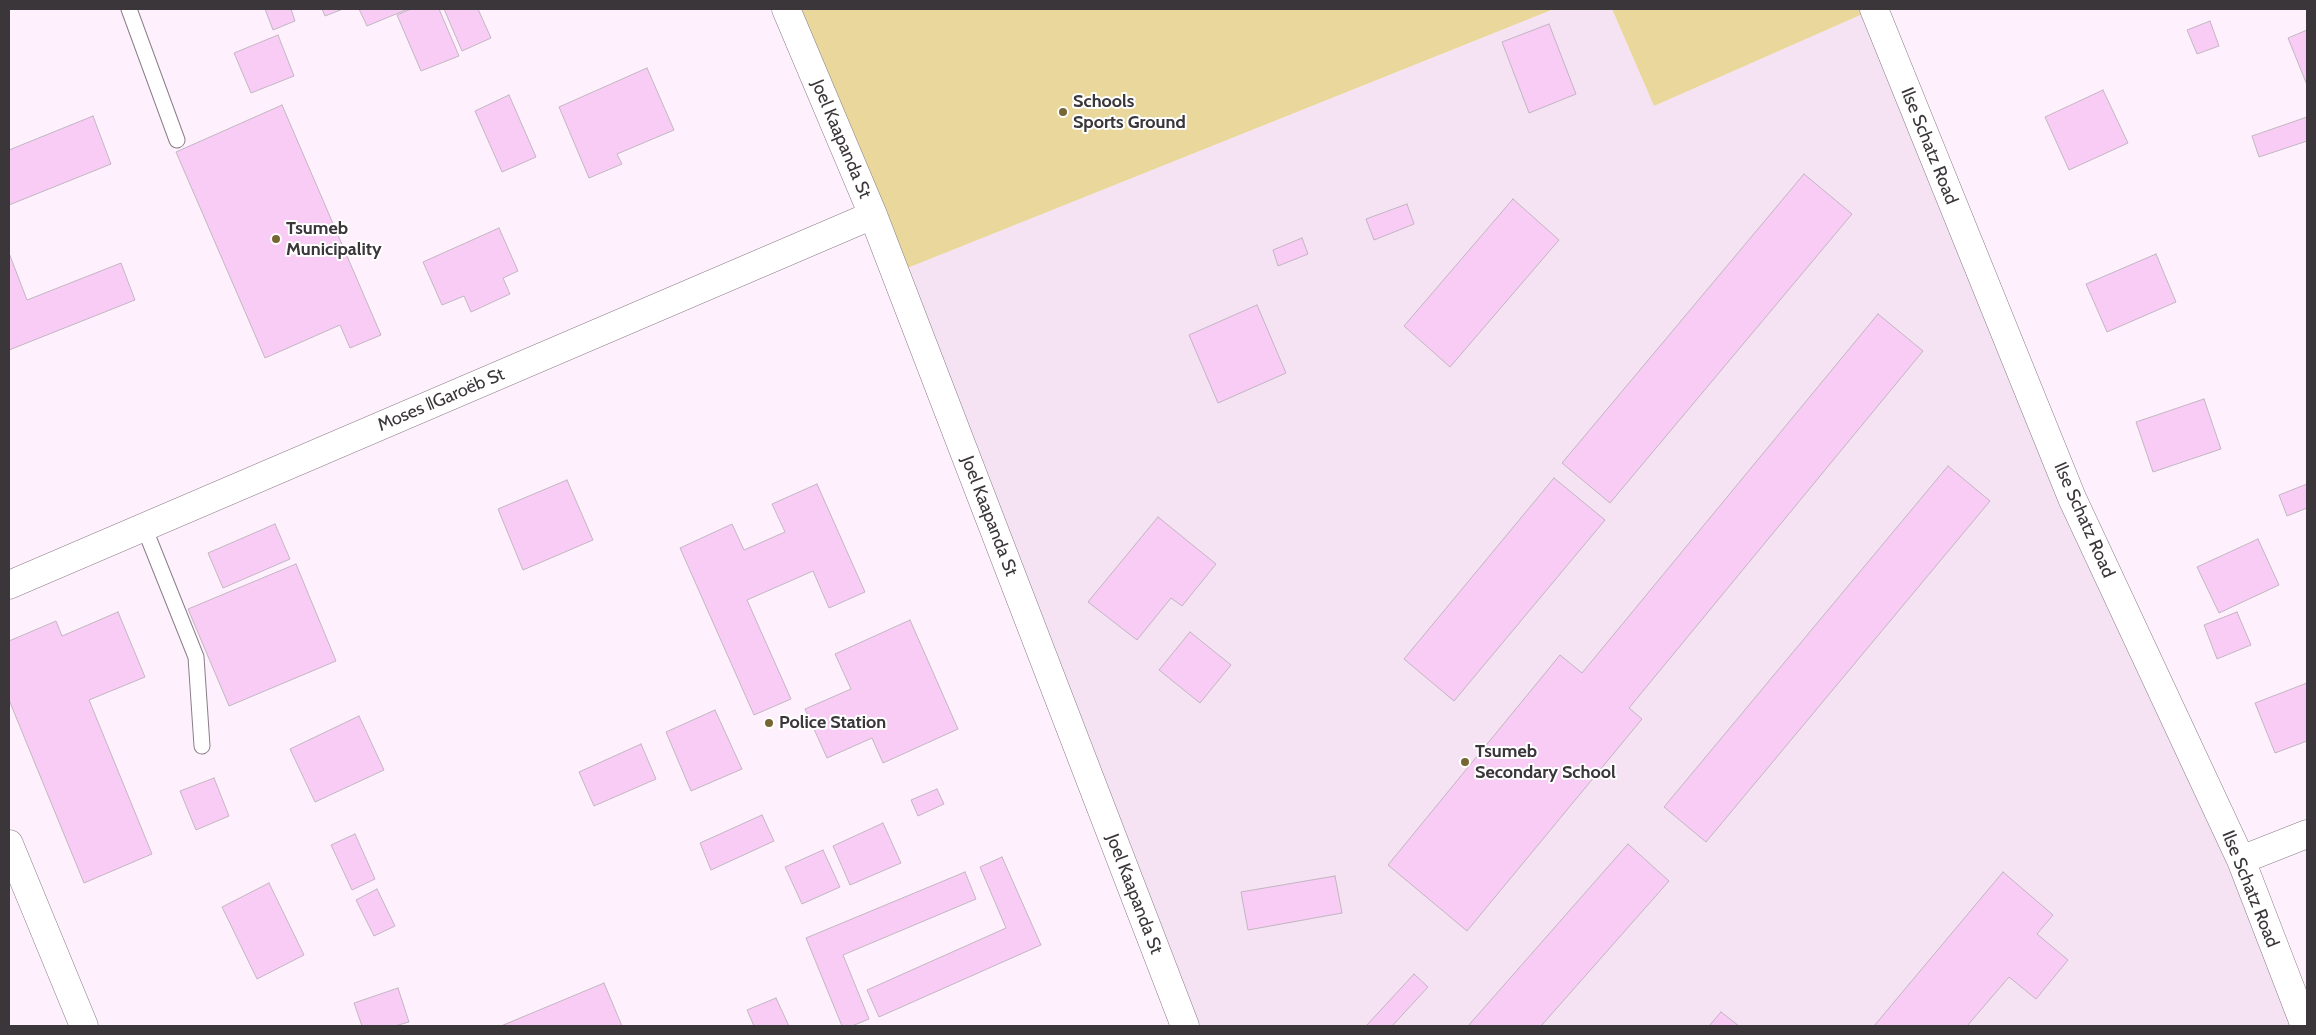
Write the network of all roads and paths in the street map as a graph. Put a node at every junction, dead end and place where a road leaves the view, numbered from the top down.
1 (129, 9) edge
2 (786, 9) edge
3 (1874, 9) edge
4 (177, 140) dead end
5 (873, 215) junction
6 (144, 527) junction
7 (9, 585) edge
8 (202, 746) dead end
9 (2307, 834) edge
10 (9, 844) edge
11 (2241, 860) junction
12 (84, 1026) edge
13 (1185, 1026) edge
14 (2305, 1026) edge

1 - 4 lane
2 - 5 street, Joel Kaapanda St
3 - 11 street, Ilse Schatz Road
5 - 6 street, Moses ǁGaroëb St
5 - 13 street, Joel Kaapanda St
6 - 7 street, Moses ǁGaroëb St
6 - 8 lane
9 - 11 street
10 - 12 street
11 - 14 street, Ilse Schatz Road

